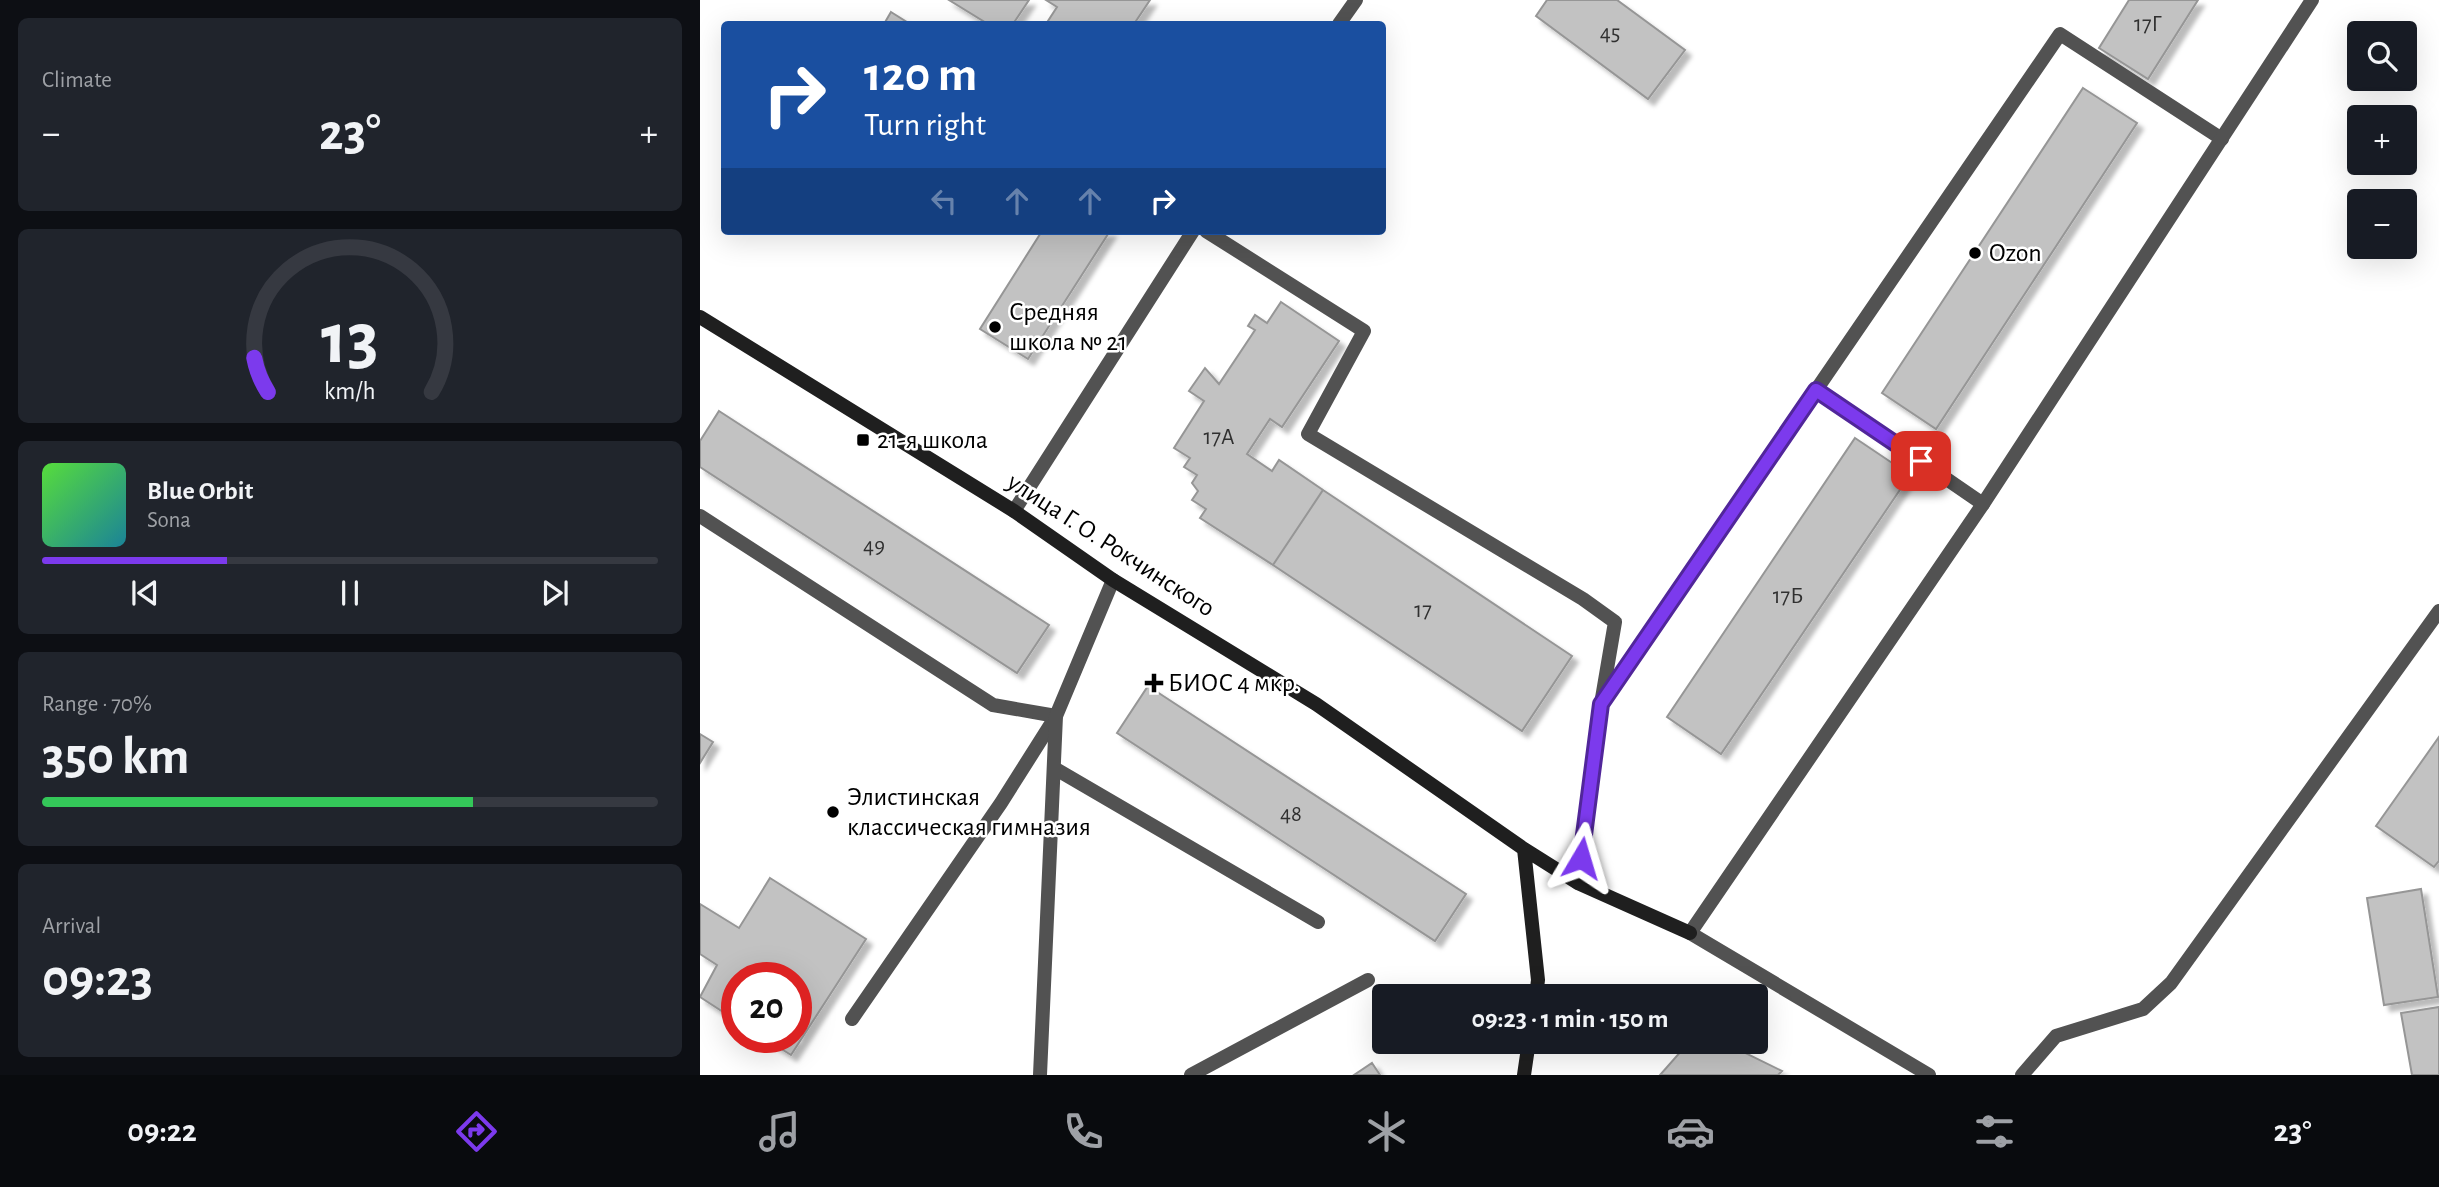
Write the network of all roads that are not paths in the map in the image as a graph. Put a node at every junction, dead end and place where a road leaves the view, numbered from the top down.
1 (1356, 0) edge
2 (2312, 0) edge
3 (1341, 21) edge
4 (2222, 139) junction
5 (1190, 235) edge
6 (1212, 235) edge
7 (700, 317) edge
8 (1816, 390) junction
9 (1983, 504) junction
10 (1014, 511) junction
11 (700, 516) edge
12 (1113, 580) junction
13 (2439, 611) edge
14 (1601, 704) junction
15 (1056, 716) junction
16 (1054, 768) junction
17 (1524, 849) junction
18 (1578, 883) junction
19 (1318, 922) dead end
20 (1690, 933) junction
21 (1368, 980) dead end
22 (1538, 984) edge
23 (852, 1019) dead end
24 (1527, 1054) edge
25 (1924, 1074) edge
26 (1040, 1075) edge
27 (1191, 1075) edge
28 (1524, 1075) edge
29 (2022, 1075) edge

1 - 3 street
2 - 4 street
4 - 8 street
4 - 9 street
5 - 10 street
6 - 14 street
7 - 10 street, улица Г. О. Рокчинского
8 - 9 street
8 - 14 street
9 - 20 street
10 - 12 street, улица Г. О. Рокчинского
11 - 15 street
12 - 15 street
12 - 17 street, улица Г. О. Рокчинского
13 - 29 street
14 - 18 street
15 - 16 street
15 - 23 street
16 - 19 street
16 - 26 street
17 - 18 street, улица Г. О. Рокчинского
17 - 22 street
18 - 20 street, улица Г. О. Рокчинского
20 - 25 street
21 - 27 street
24 - 28 street

